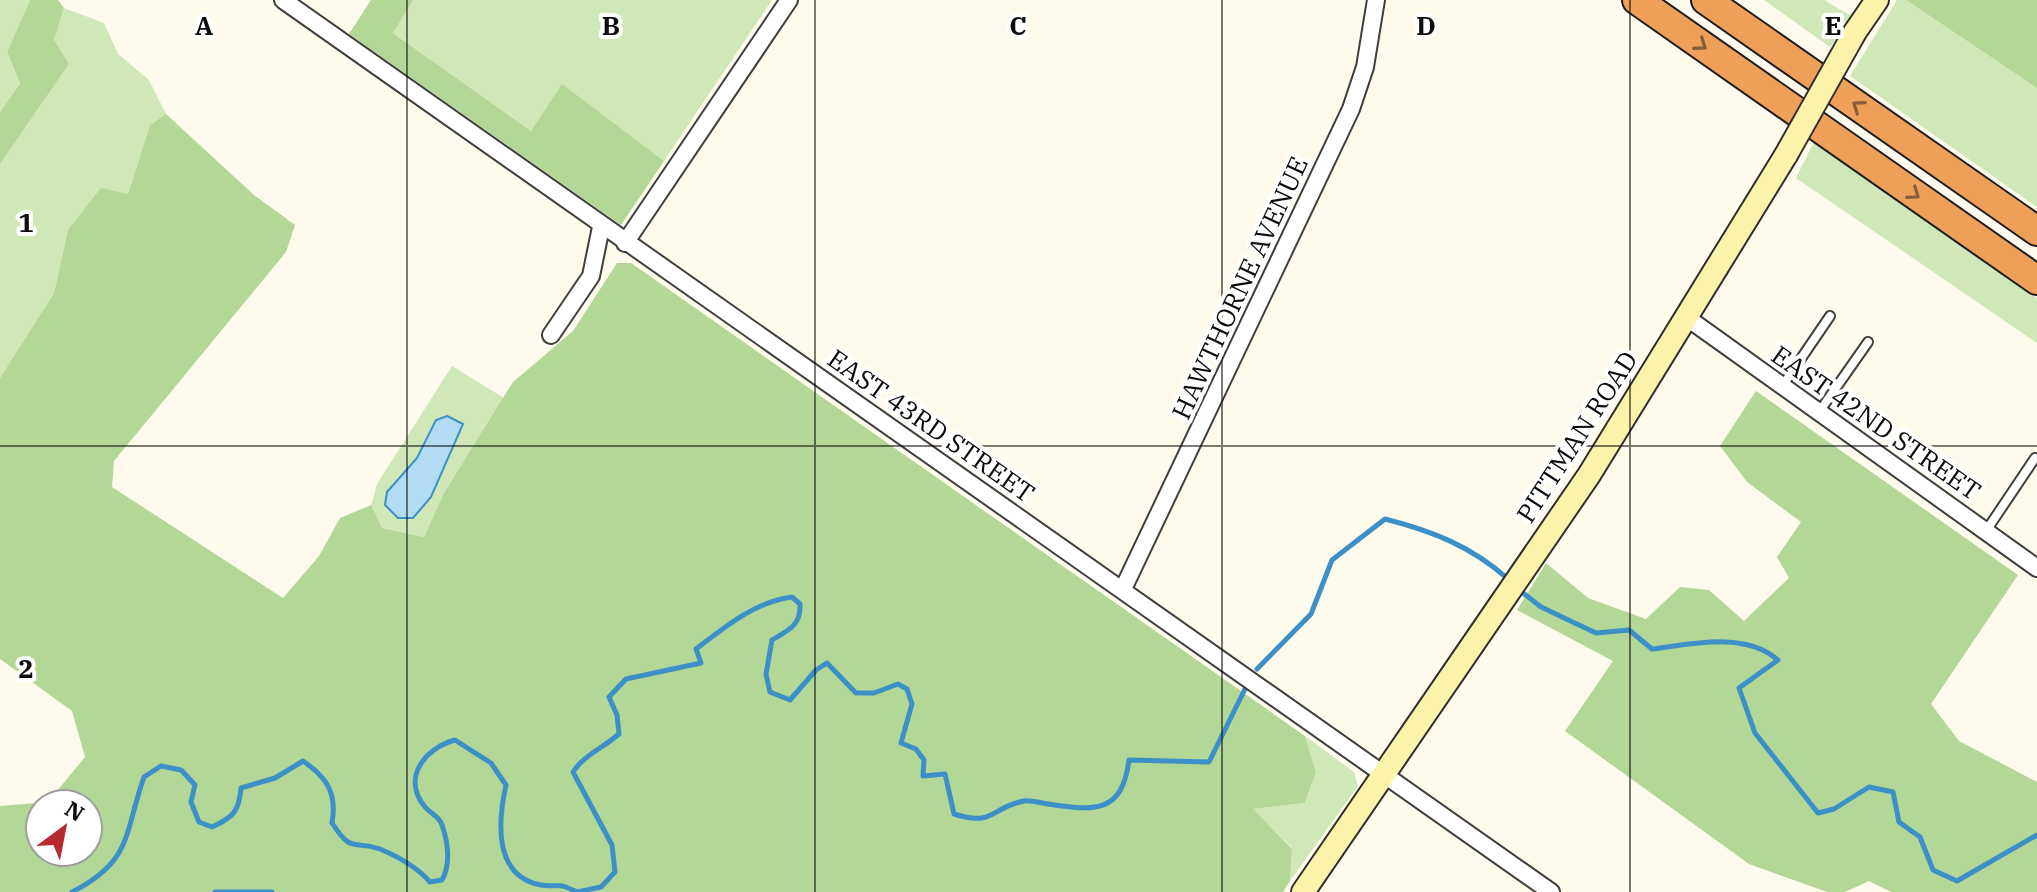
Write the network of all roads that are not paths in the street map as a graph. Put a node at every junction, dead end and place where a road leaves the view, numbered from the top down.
1 (283, 0) edge
2 (789, 0) edge
3 (1376, 0) edge
4 (1637, 0) edge
5 (1706, 0) edge
6 (1877, 0) edge
7 (601, 227) junction
8 (2037, 231) edge
9 (625, 243) junction
10 (2037, 280) edge
11 (1830, 316) dead end
12 (1686, 317) junction
13 (551, 335) dead end
14 (1868, 342) dead end
15 (1782, 386) junction
16 (1819, 412) junction
17 (2035, 458) dead end
18 (1986, 531) junction
19 (2037, 568) edge
20 (1123, 589) junction
21 (1384, 774) junction
22 (1303, 892) edge
23 (1551, 892) edge

1 - 7 street, EAST 43RD STREET
2 - 9 street
3 - 20 street, HAWTHORNE AVENUE
4 -> 10 highway
8 -> 5 highway
6 - 12 street, PITTMAN ROAD, bridge
7 - 9 street, EAST 43RD STREET
7 - 13 street
9 - 20 street, EAST 43RD STREET
11 - 15 lane
12 - 15 street, EAST 42ND STREET
12 - 21 street, PITTMAN ROAD
14 - 16 lane
15 - 16 street, EAST 42ND STREET
16 - 18 street, EAST 42ND STREET
17 - 18 lane
18 - 19 street, EAST 42ND STREET
20 - 21 street, EAST 43RD STREET
21 - 22 street, PITTMAN ROAD
21 - 23 street, EAST 43RD STREET

